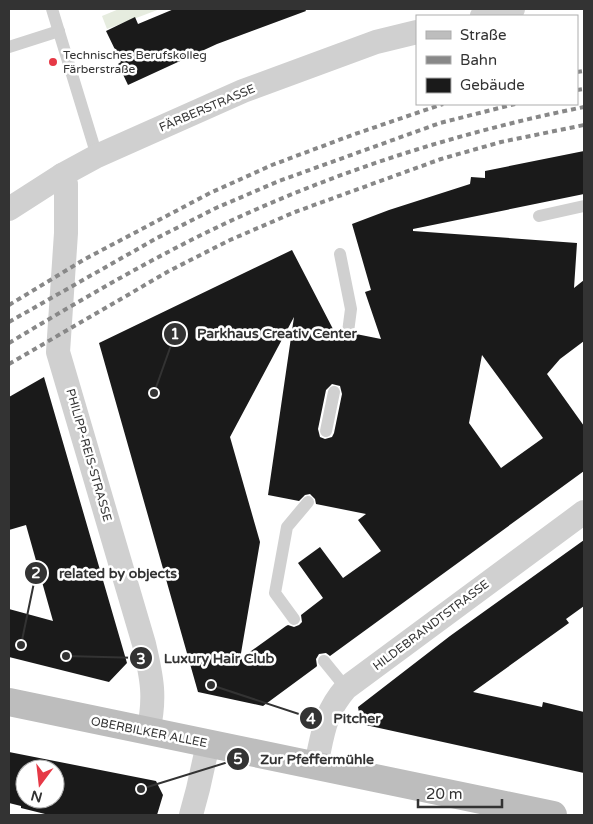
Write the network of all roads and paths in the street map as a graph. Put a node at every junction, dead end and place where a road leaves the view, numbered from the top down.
1 (52, 9) edge
2 (511, 9) edge
3 (486, 15) edge
4 (59, 31) junction
5 (416, 32) edge
6 (9, 47) edge
7 (97, 156) junction
8 (62, 175) junction
9 (584, 206) edge
10 (9, 209) edge
11 (539, 216) dead end
12 (340, 254) dead end
13 (348, 332) dead end
14 (334, 392) dead end
15 (326, 431) dead end
16 (308, 502) dead end
17 (584, 512) edge
18 (294, 619) dead end
19 (324, 661) dead end
20 (346, 688) junction
21 (9, 702) edge
22 (148, 732) junction
23 (208, 744) junction
24 (316, 765) junction
25 (503, 810) edge
26 (191, 815) edge
27 (553, 815) edge

1 - 4 lane
2 - 3 street
4 - 6 lane
4 - 7 lane
5 - 7 street, FÄRBERSTRASSE
7 - 8 street, FÄRBERSTRASSE
8 - 10 street, FÄRBERSTRASSE
8 - 22 street, PHILIPP-REIS-STRASSE
9 - 11 lane
12 - 13 lane
14 - 15 lane
16 - 18 lane
17 - 20 street, HILDEBRANDTSTRASSE
19 - 20 lane
20 - 24 street, HILDEBRANDTSTRASSE
21 - 22 main road, OBERBILKER ALLEE
22 - 23 main road, OBERBILKER ALLEE
23 - 24 main road, OBERBILKER ALLEE
23 - 26 street
24 - 25 main road, OBERBILKER ALLEE
25 - 27 main road, OBERBILKER ALLEE

